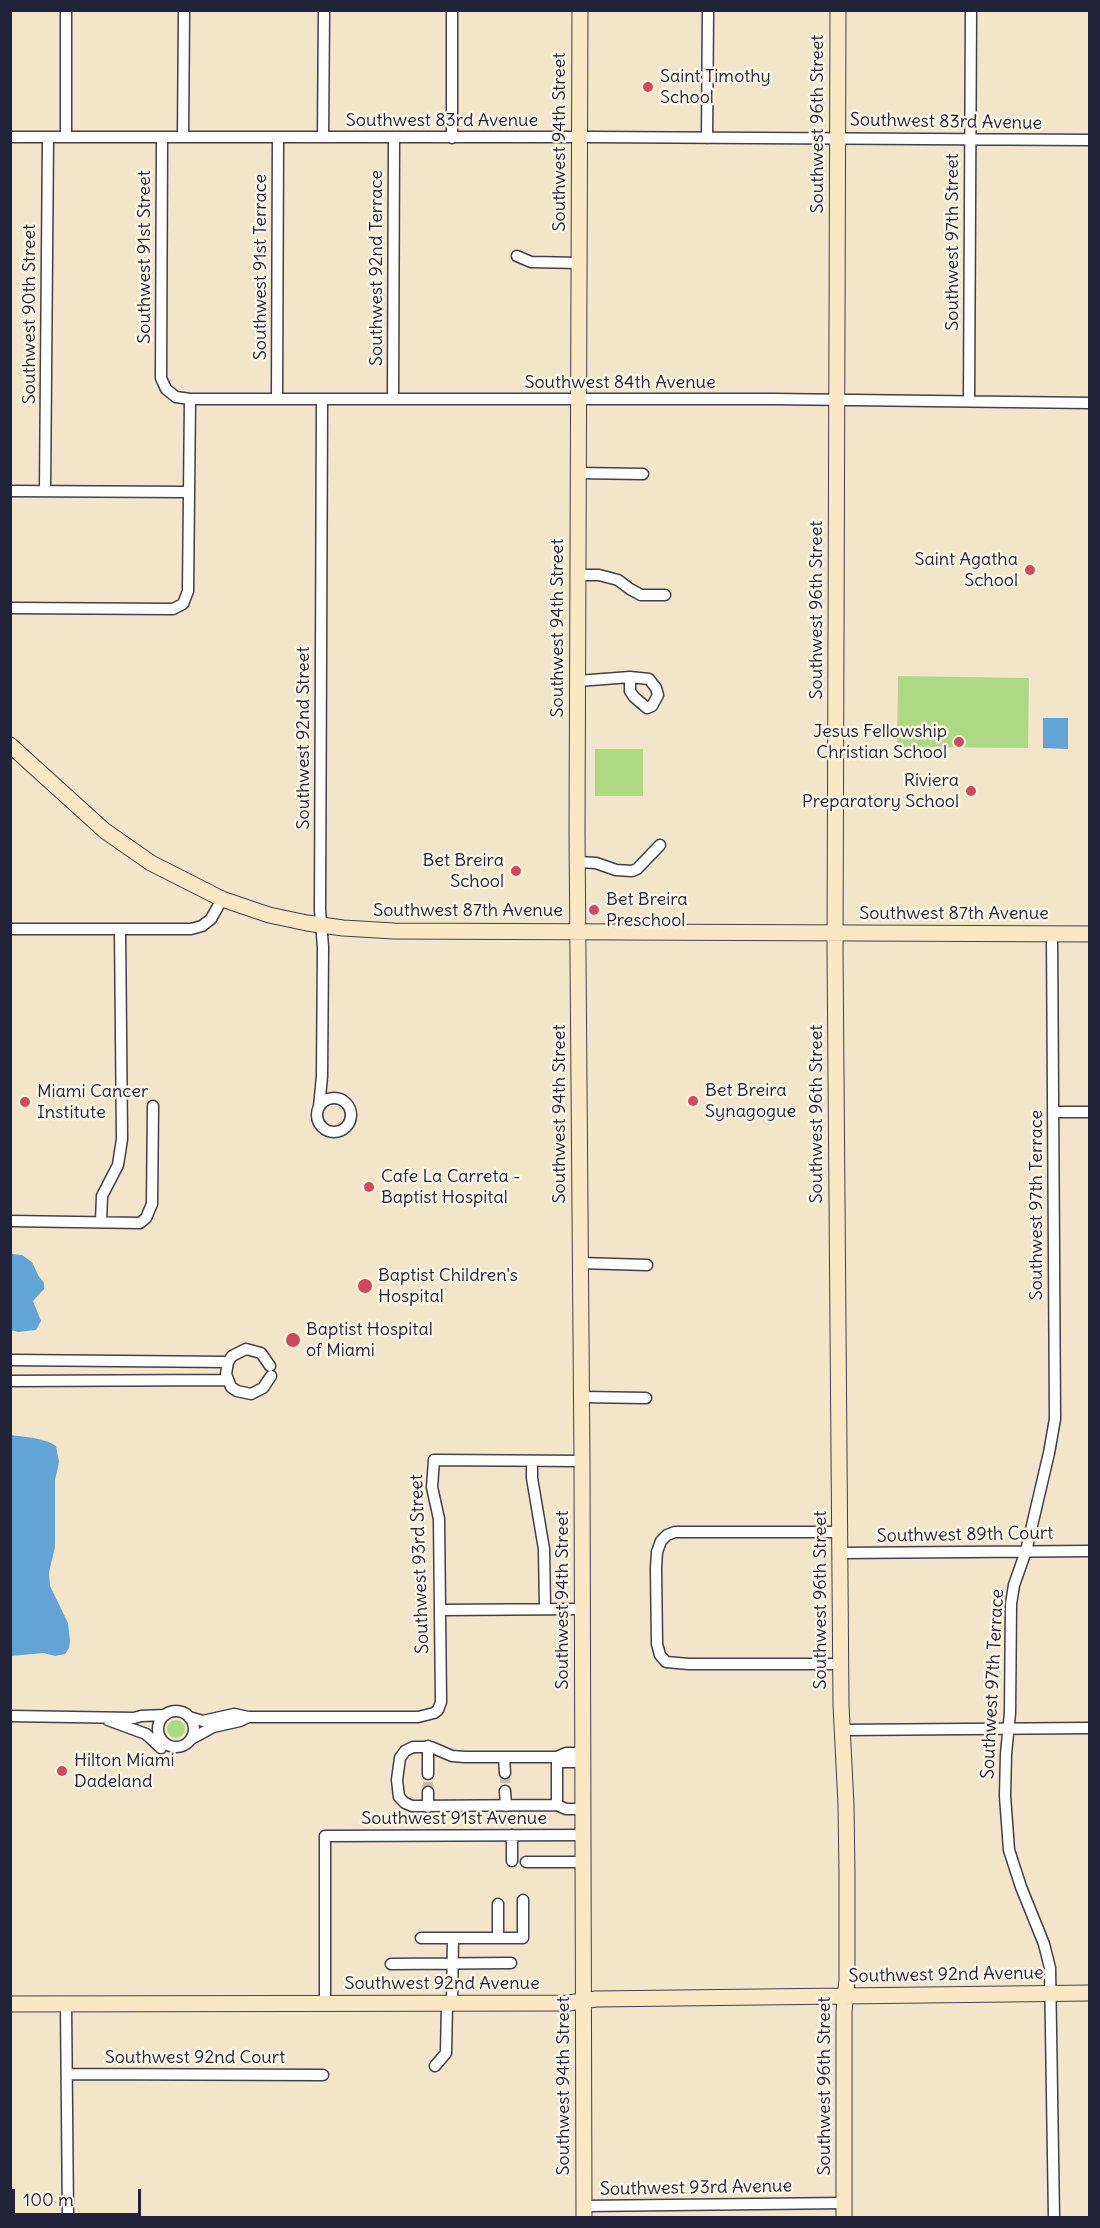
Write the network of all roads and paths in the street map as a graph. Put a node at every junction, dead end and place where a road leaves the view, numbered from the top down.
1 (66, 10) edge
2 (183, 10) edge
3 (324, 10) edge
4 (452, 10) edge
5 (580, 10) edge
6 (708, 10) edge
7 (838, 10) edge
8 (971, 10) edge
9 (183, 136) junction
10 (10, 137) edge
11 (48, 137) junction
12 (66, 137) junction
13 (162, 137) junction
14 (278, 137) junction
15 (323, 137) junction
16 (580, 137) junction
17 (394, 138) junction
18 (452, 138) junction
19 (707, 138) junction
20 (837, 138) junction
21 (970, 139) junction
22 (1089, 140) edge
23 (517, 256) dead end
24 (579, 262) junction
25 (162, 378) joint
26 (277, 398) junction
27 (190, 399) junction
28 (322, 399) junction
29 (393, 399) junction
30 (578, 399) junction
31 (836, 400) junction
32 (969, 401) junction
33 (1089, 402) edge
34 (578, 473) junction
35 (643, 474) dead end
36 (10, 491) edge
37 (45, 491) junction
38 (189, 492) junction
39 (578, 575) junction
40 (665, 595) dead end
41 (10, 608) edge
42 (630, 677) dead end
43 (578, 681) junction
44 (10, 745) edge
45 (660, 845) dead end
46 (578, 862) junction
47 (222, 899) junction
48 (321, 926) junction
49 (10, 929) edge
50 (120, 929) junction
51 (578, 931) junction
52 (835, 933) junction
53 (1052, 934) junction
54 (1089, 934) edge
55 (322, 1076) junction
56 (333, 1098) junction
57 (153, 1106) dead end
58 (319, 1107) junction
59 (1053, 1112) junction
60 (1089, 1112) edge
61 (10, 1221) edge
62 (101, 1222) junction
63 (580, 1263) junction
64 (647, 1264) dead end
65 (10, 1360) edge
66 (228, 1362) junction
67 (228, 1380) junction
68 (10, 1381) edge
69 (581, 1397) junction
70 (646, 1398) dead end
71 (532, 1461) junction
72 (582, 1461) junction
73 (840, 1532) junction
74 (1026, 1551) junction
75 (1089, 1551) edge
76 (840, 1553) junction
77 (544, 1608) junction
78 (582, 1609) junction
79 (440, 1610) junction
80 (841, 1664) junction
81 (165, 1715) junction
82 (10, 1716) edge
83 (189, 1717) junction
84 (248, 1717) junction
85 (105, 1718) junction
86 (134, 1718) junction
87 (1089, 1728) edge
88 (1009, 1729) junction
89 (842, 1730) junction
90 (160, 1736) junction
91 (191, 1739) junction
92 (428, 1746) junction
93 (161, 1748) dead end
94 (504, 1757) junction
95 (557, 1757) junction
96 (583, 1758) junction
97 (505, 1773) tunnel mouth
98 (428, 1774) tunnel mouth
99 (506, 1791) tunnel mouth
100 (428, 1792) tunnel mouth
101 (557, 1805) junction
102 (583, 1805) junction
103 (506, 1806) junction
104 (428, 1807) junction
105 (512, 1835) junction
106 (583, 1835) junction
107 (512, 1861) dead end
108 (526, 1862) dead end
109 (583, 1862) junction
110 (523, 1900) dead end
111 (498, 1904) dead end
112 (421, 1938) dead end
113 (453, 1938) junction
114 (498, 1938) junction
115 (391, 1964) dead end
116 (452, 1964) junction
117 (512, 1964) dead end
118 (1089, 1993) edge
119 (1052, 1994) junction
120 (844, 1996) junction
121 (583, 2001) junction
122 (10, 2004) edge
123 (66, 2004) junction
124 (325, 2004) junction
125 (449, 2004) junction
126 (435, 2066) dead end
127 (67, 2074) junction
128 (323, 2075) dead end
129 (844, 2210) edge
130 (584, 2212) edge
131 (68, 2217) edge
132 (1054, 2217) edge

1 - 12 street
2 - 9 street
3 - 15 street
4 - 18 street
5 - 16 street, Southwest 94th Street
6 - 19 street
7 - 20 street, Southwest 96th Street
8 - 21 street, Southwest 97th Street
9 - 13 street, Southwest 83rd Avenue
9 - 14 street, Southwest 83rd Avenue
10 - 11 street, Southwest 83rd Avenue
11 - 12 street, Southwest 83rd Avenue
11 - 37 street, Southwest 90th Street
12 - 13 street, Southwest 83rd Avenue
13 - 25 street, Southwest 91st Street
14 - 15 street, Southwest 83rd Avenue
14 - 26 street, Southwest 91st Terrace
15 - 17 street, Southwest 83rd Avenue
16 - 18 street, Southwest 83rd Avenue
16 - 19 street, Southwest 83rd Avenue
16 - 24 street, Southwest 94th Street
17 - 18 street, Southwest 83rd Avenue
17 - 29 street, Southwest 92nd Terrace
19 - 20 street, Southwest 83rd Avenue
20 - 21 street, Southwest 83rd Avenue
20 - 31 street, Southwest 96th Street
21 - 22 street, Southwest 83rd Avenue
21 - 32 street, Southwest 97th Street
23 - 24 street
24 - 30 street, Southwest 94th Street
25 - 27 street, Southwest 84th Avenue
26 - 27 street, Southwest 84th Avenue
26 - 28 street, Southwest 84th Avenue
27 - 38 street
28 - 29 street, Southwest 84th Avenue
28 - 48 street, Southwest 92nd Street
29 - 30 street, Southwest 84th Avenue
30 - 31 street, Southwest 84th Avenue
30 - 34 street, Southwest 94th Street
31 - 32 street, Southwest 84th Avenue
31 - 52 street, Southwest 96th Street
32 - 33 street, Southwest 84th Avenue
34 - 35 street
34 - 39 street, Southwest 94th Street
36 - 37 street
37 - 38 street
38 - 41 street
39 - 40 street
39 - 43 street, Southwest 94th Street
42 - 43 street
43 - 46 street, Southwest 94th Street
44 - 47 street, Southwest 87th Avenue
45 - 46 street
46 - 51 street, Southwest 94th Street
47 - 48 street, Southwest 87th Avenue
47 - 50 street
48 - 51 street, Southwest 87th Avenue
48 - 55 street, Southwest 92nd Street
49 - 50 street
50 - 62 street
51 - 52 street, Southwest 87th Avenue
51 - 63 street, Southwest 94th Street
52 - 53 street, Southwest 87th Avenue
52 - 73 street, Southwest 96th Street
53 - 54 street, Southwest 87th Avenue
53 - 59 street, Southwest 97th Terrace
55 - 56 street, Southwest 92nd Street
55 - 58 street, Southwest 92nd Street
56 - 58 street
56 - 58 street
57 - 62 street
59 - 60 street
59 - 74 street, Southwest 97th Terrace
61 - 62 street
63 - 64 street
63 - 69 street, Southwest 94th Street
65 - 66 street
66 - 67 street
66 - 67 street
67 - 68 street
69 - 70 street
69 - 72 street, Southwest 94th Street
71 - 72 street
71 - 77 street
71 - 79 street, Southwest 93rd Street
72 - 78 street, Southwest 94th Street
73 - 76 street, Southwest 96th Street
73 - 80 street
74 - 75 street, Southwest 89th Court
74 - 76 street, Southwest 89th Court
74 - 88 street, Southwest 97th Terrace
76 - 80 street, Southwest 96th Street
77 - 78 street
77 - 79 street
78 - 96 street, Southwest 94th Street
79 - 84 street, Southwest 93rd Street
80 - 89 street, Southwest 96th Street
81 - 83 street
81 - 86 street
81 - 90 street
82 - 85 street
83 - 84 street
83 - 91 street
84 - 91 street
85 - 86 street
85 - 93 street
86 - 90 street
87 - 88 street
88 - 89 street
88 - 119 street, Southwest 97th Terrace
89 - 120 street, Southwest 96th Street
90 - 91 street
92 - 94 street
92 - 98 street
92 - 104 street
94 - 95 street
94 - 97 street
95 - 96 street
95 - 101 street
96 - 102 street, Southwest 94th Street
99 - 103 street
100 - 104 street
101 - 102 street
101 - 103 street
102 - 106 street, Southwest 94th Street
103 - 104 street
105 - 106 street, Southwest 91st Avenue
105 - 107 street
105 - 124 street, Southwest 91st Avenue
106 - 109 street, Southwest 94th Street
108 - 109 street
109 - 121 street, Southwest 94th Street
110 - 114 street
111 - 114 street
112 - 113 street
113 - 114 street
113 - 116 street
115 - 116 street
116 - 117 street
116 - 125 street
118 - 119 street, Southwest 92nd Avenue
119 - 120 street, Southwest 92nd Avenue
119 - 132 street, Southwest 97th Terrace
120 - 121 street, Southwest 92nd Avenue
120 - 129 street, Southwest 96th Street
121 - 125 street, Southwest 92nd Avenue
121 - 130 street, Southwest 94th Street
122 - 123 street, Southwest 92nd Avenue
123 - 124 street, Southwest 92nd Avenue
123 - 127 street
124 - 125 street, Southwest 92nd Avenue
125 - 126 street
127 - 128 street, Southwest 92nd Court
127 - 131 street
129 - 130 street, Southwest 93rd Avenue

